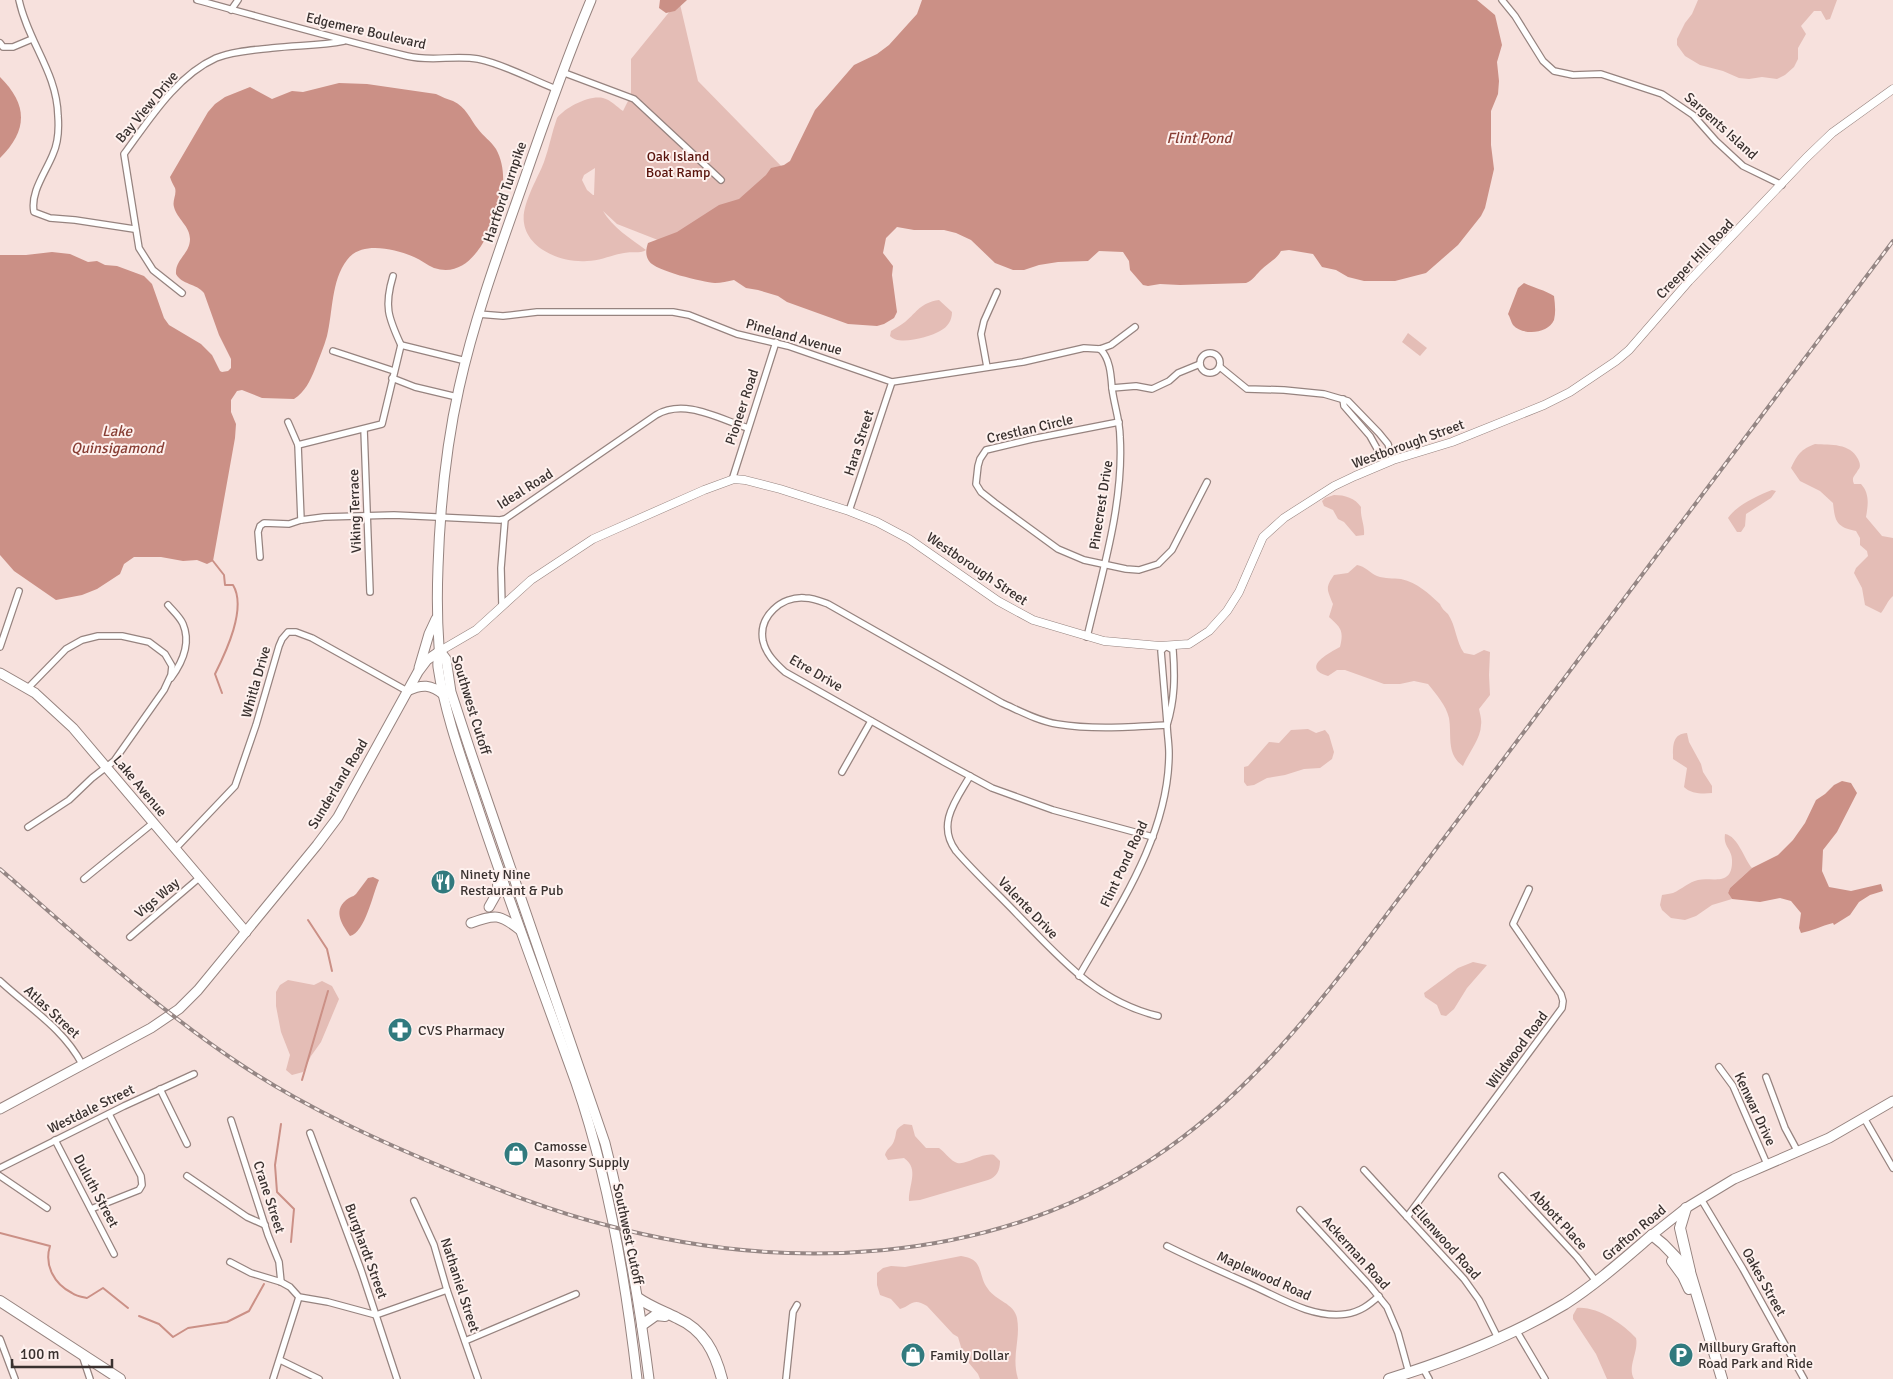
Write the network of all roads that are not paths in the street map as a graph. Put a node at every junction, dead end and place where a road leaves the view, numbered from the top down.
1 (19, 0) edge
2 (197, 0) edge
3 (238, 0) edge
4 (592, 0) edge
5 (1502, 0) edge
6 (231, 10) junction
7 (32, 39) junction
8 (344, 41) junction
9 (0, 43) edge
10 (562, 72) junction
11 (1893, 89) edge
12 (556, 90) junction
13 (721, 180) dead end
14 (1782, 186) junction
15 (134, 229) junction
16 (393, 276) dead end
17 (997, 292) dead end
18 (182, 293) dead end
19 (478, 314) junction
20 (1135, 327) dead end
21 (776, 342) junction
22 (401, 345) junction
23 (1100, 349) junction
24 (333, 351) dead end
25 (466, 361) junction
26 (1200, 364) junction
27 (988, 367) junction
28 (1220, 367) junction
29 (393, 375) junction
30 (892, 382) junction
31 (1112, 388) junction
32 (457, 397) junction
33 (1343, 399) junction
34 (288, 422) dead end
35 (1119, 422) junction
36 (1500, 423) joint
37 (364, 428) junction
38 (748, 428) junction
39 (298, 445) junction
40 (1394, 460) junction
41 (1385, 464) junction
42 (732, 480) junction
43 (1207, 482) dead end
44 (849, 511) junction
45 (368, 516) junction
46 (441, 516) junction
47 (505, 518) junction
48 (301, 520) junction
49 (260, 557) dead end
50 (1104, 564) junction
51 (19, 591) dead end
52 (370, 592) dead end
53 (168, 605) dead end
54 (502, 606) junction
55 (437, 616) junction
56 (1087, 637) junction
57 (1166, 646) junction
58 (0, 647) edge
59 (440, 651) junction
60 (418, 672) junction
61 (0, 673) edge
62 (168, 682) junction
63 (28, 688) junction
64 (407, 691) junction
65 (444, 695) junction
66 (871, 721) junction
67 (1167, 725) junction
68 (106, 766) junction
69 (842, 772) dead end
70 (970, 776) junction
71 (154, 823) junction
72 (28, 827) dead end
73 (487, 836) junction
74 (1153, 837) junction
75 (175, 849) junction
76 (200, 878) junction
77 (84, 879) dead end
78 (1529, 889) dead end
79 (488, 907) dead end
80 (471, 923) dead end
81 (521, 931) junction
82 (246, 932) junction
83 (130, 937) dead end
84 (1079, 976) junction
85 (0, 981) edge
86 (1158, 1016) dead end
87 (82, 1064) junction
88 (1719, 1067) dead end
89 (194, 1074) dead end
90 (1766, 1077) dead end
91 (160, 1089) junction
92 (1893, 1101) edge
93 (0, 1109) edge
94 (109, 1114) junction
95 (1864, 1118) junction
96 (231, 1120) dead end
97 (310, 1133) dead end
98 (55, 1140) junction
99 (187, 1144) dead end
100 (1798, 1152) junction
101 (1767, 1164) junction
102 (0, 1168) edge
103 (1893, 1168) edge
104 (1364, 1170) dead end
105 (0, 1176) edge
106 (186, 1176) dead end
107 (1502, 1176) dead end
108 (1701, 1198) junction
109 (414, 1201) dead end
110 (47, 1208) dead end
111 (91, 1208) junction
112 (1686, 1208) junction
113 (1300, 1210) dead end
114 (1407, 1217) junction
115 (265, 1225) junction
116 (1652, 1235) junction
117 (1167, 1246) dead end
118 (114, 1254) dead end
119 (230, 1262) dead end
120 (1690, 1272) junction
121 (281, 1282) junction
122 (1596, 1282) junction
123 (447, 1290) junction
124 (576, 1294) dead end
125 (1379, 1296) junction
126 (298, 1297) junction
127 (638, 1298) junction
128 (0, 1301) edge
129 (797, 1305) dead end
130 (376, 1315) junction
131 (642, 1325) junction
132 (1516, 1330) junction
133 (1498, 1338) junction
134 (0, 1339) edge
135 (465, 1340) junction
136 (82, 1355) junction
137 (280, 1360) junction
138 (1423, 1368) junction
139 (1409, 1373) junction
140 (15, 1379) edge
141 (90, 1379) edge
142 (120, 1379) edge
143 (274, 1379) edge
144 (319, 1379) edge
145 (397, 1379) edge
146 (478, 1379) edge
147 (638, 1379) edge
148 (649, 1379) edge
149 (718, 1379) edge
150 (722, 1379) edge
151 (786, 1379) edge
152 (1389, 1379) edge
153 (1429, 1379) edge
154 (1545, 1379) edge
155 (1715, 1379) edge
156 (1722, 1379) edge
157 (1804, 1379) edge

1 - 7 street
2 - 6 street, Edgemere Boulevard
3 - 6 street
4 - 10 main road, Hartford Turnpike
5 - 14 street, Sargents Island
6 - 8 street, Edgemere Boulevard
7 - 9 street
7 - 15 street
8 - 12 street, Edgemere Boulevard
8 - 15 street, Bay View Drive
10 - 12 main road, Hartford Turnpike
10 - 13 street
11 - 14 street, Creeper Hill Road
12 - 19 main road, Hartford Turnpike
14 - 36 street, Creeper Hill Road
15 - 18 street, Bay View Drive
16 - 22 street
17 - 27 street
19 - 21 street, Pineland Avenue
19 - 25 main road, Hartford Turnpike
20 - 23 street
21 - 30 street, Pineland Avenue
21 - 38 street, Pioneer Road
22 - 25 street
22 - 29 street
23 - 27 street, Pineland Avenue
23 - 31 street, Pinecrest Drive
24 - 29 street
25 - 32 main road, Hartford Turnpike
26 - 28 street
26 - 28 street
26 - 31 street
27 - 30 street, Pineland Avenue
28 - 33 street
29 - 32 street
29 - 37 street
30 - 44 street, Hara Street
31 - 35 street, Pinecrest Drive
32 - 46 main road
33 - 40 street
33 - 41 street
34 - 39 street
35 - 50 street, Pinecrest Drive
35 - 50 street, Crestlan Circle
36 - 40 street, Westborough Street
37 - 39 street
37 - 45 street, Viking Terrace
38 - 42 street, Pioneer Road
38 - 47 street, Ideal Road
39 - 48 street
40 - 41 street, Westborough Street
41 - 57 street, Westborough Street
42 - 44 street, Westborough Street
42 - 54 street, Westborough Street
43 - 50 street
44 - 56 street, Westborough Street
45 - 46 street, Ideal Road
45 - 48 street, Ideal Road
45 - 52 street, Viking Terrace
46 - 47 street, Ideal Road
46 - 55 main road
47 - 54 street
48 - 49 street, Ideal Road
50 - 56 street, Pinecrest Drive
51 - 58 street
53 - 62 street
54 - 59 street, Westborough Street
55 - 59 main road
55 - 60 main road
56 - 57 street, Westborough Street
57 - 67 street, Flint Pond Road
57 - 67 street, Flint Pond Road
59 - 60 main road, Sunderland Road
59 - 65 main road, Southwest Cutoff
59 - 127 main road, Southwest Cutoff
60 - 64 main road, Sunderland Road
61 - 63 main road, Lake Avenue
62 - 63 street
62 - 68 street
63 - 68 main road, Lake Avenue
64 - 65 main road
64 - 75 street, Whitla Drive
64 - 82 main road, Sunderland Road
65 - 73 main road, Southwest Cutoff
66 - 67 street, Etre Drive
66 - 69 street
66 - 70 street, Etre Drive
67 - 74 street, Flint Pond Road
68 - 71 main road, Lake Avenue
68 - 72 street
70 - 74 street, Etre Drive
70 - 84 street, Valente Drive
71 - 75 main road, Lake Avenue
71 - 77 street
73 - 79 main road
73 - 81 main road, Southwest Cutoff
74 - 84 street, Flint Pond Road
75 - 76 main road, Lake Avenue
76 - 82 main road, Lake Avenue
76 - 83 street, Vigs Way
78 - 114 street, Wildwood Road
80 - 81 main road
81 - 147 main road, Southwest Cutoff
82 - 87 main road, Sunderland Road
84 - 86 street, Valente Drive
85 - 87 street, Atlas Street
87 - 93 main road, Sunderland Road
88 - 101 street, Kenwar Drive
89 - 91 street, Westdale Street
90 - 100 street, Kenwar Drive
91 - 94 street, Westdale Street
91 - 99 street
92 - 95 main road, Grafton Road
94 - 98 street, Westdale Street
94 - 111 street
95 - 100 main road, Grafton Road
95 - 103 street
96 - 115 street, Crane Street
97 - 130 street, Burghardt Street
98 - 102 street, Westdale Street
98 - 111 street, Duluth Street
100 - 101 main road, Grafton Road
101 - 108 main road, Grafton Road
104 - 114 street, Ellenwood Road
105 - 110 street
106 - 115 street
107 - 122 street, Abbott Place
108 - 112 main road, Grafton Road
108 - 157 street, Oakes Street
109 - 123 street, Nathaniel Street
111 - 118 street, Duluth Street
112 - 116 main road, Grafton Road
112 - 120 highway
113 - 125 street, Ackerman Road
114 - 133 street, Ellenwood Road
115 - 121 street, Crane Street
116 - 120 highway
116 - 122 highway, Grafton Road
116 - 155 highway
117 - 125 street, Maplewood Road
119 - 121 street
120 - 156 highway
121 - 126 street
122 - 132 highway, Grafton Road
123 - 130 street
123 - 135 street, Nathaniel Street
124 - 135 street
125 - 139 street, Ackerman Road
126 - 130 street
126 - 137 street
127 - 131 main road, Southwest Cutoff
127 - 150 highway
128 - 136 highway
129 - 151 street
130 - 145 street, Burghardt Street
131 - 148 main road, Southwest Cutoff
131 - 149 highway
132 - 133 highway, Grafton Road
132 - 154 street
133 - 138 highway, Grafton Road
134 - 140 street
135 - 146 street, Nathaniel Street
136 - 141 street
136 - 142 highway
137 - 143 street
137 - 144 street
138 - 139 highway, Grafton Road
138 - 153 street
139 - 152 highway, Grafton Road

